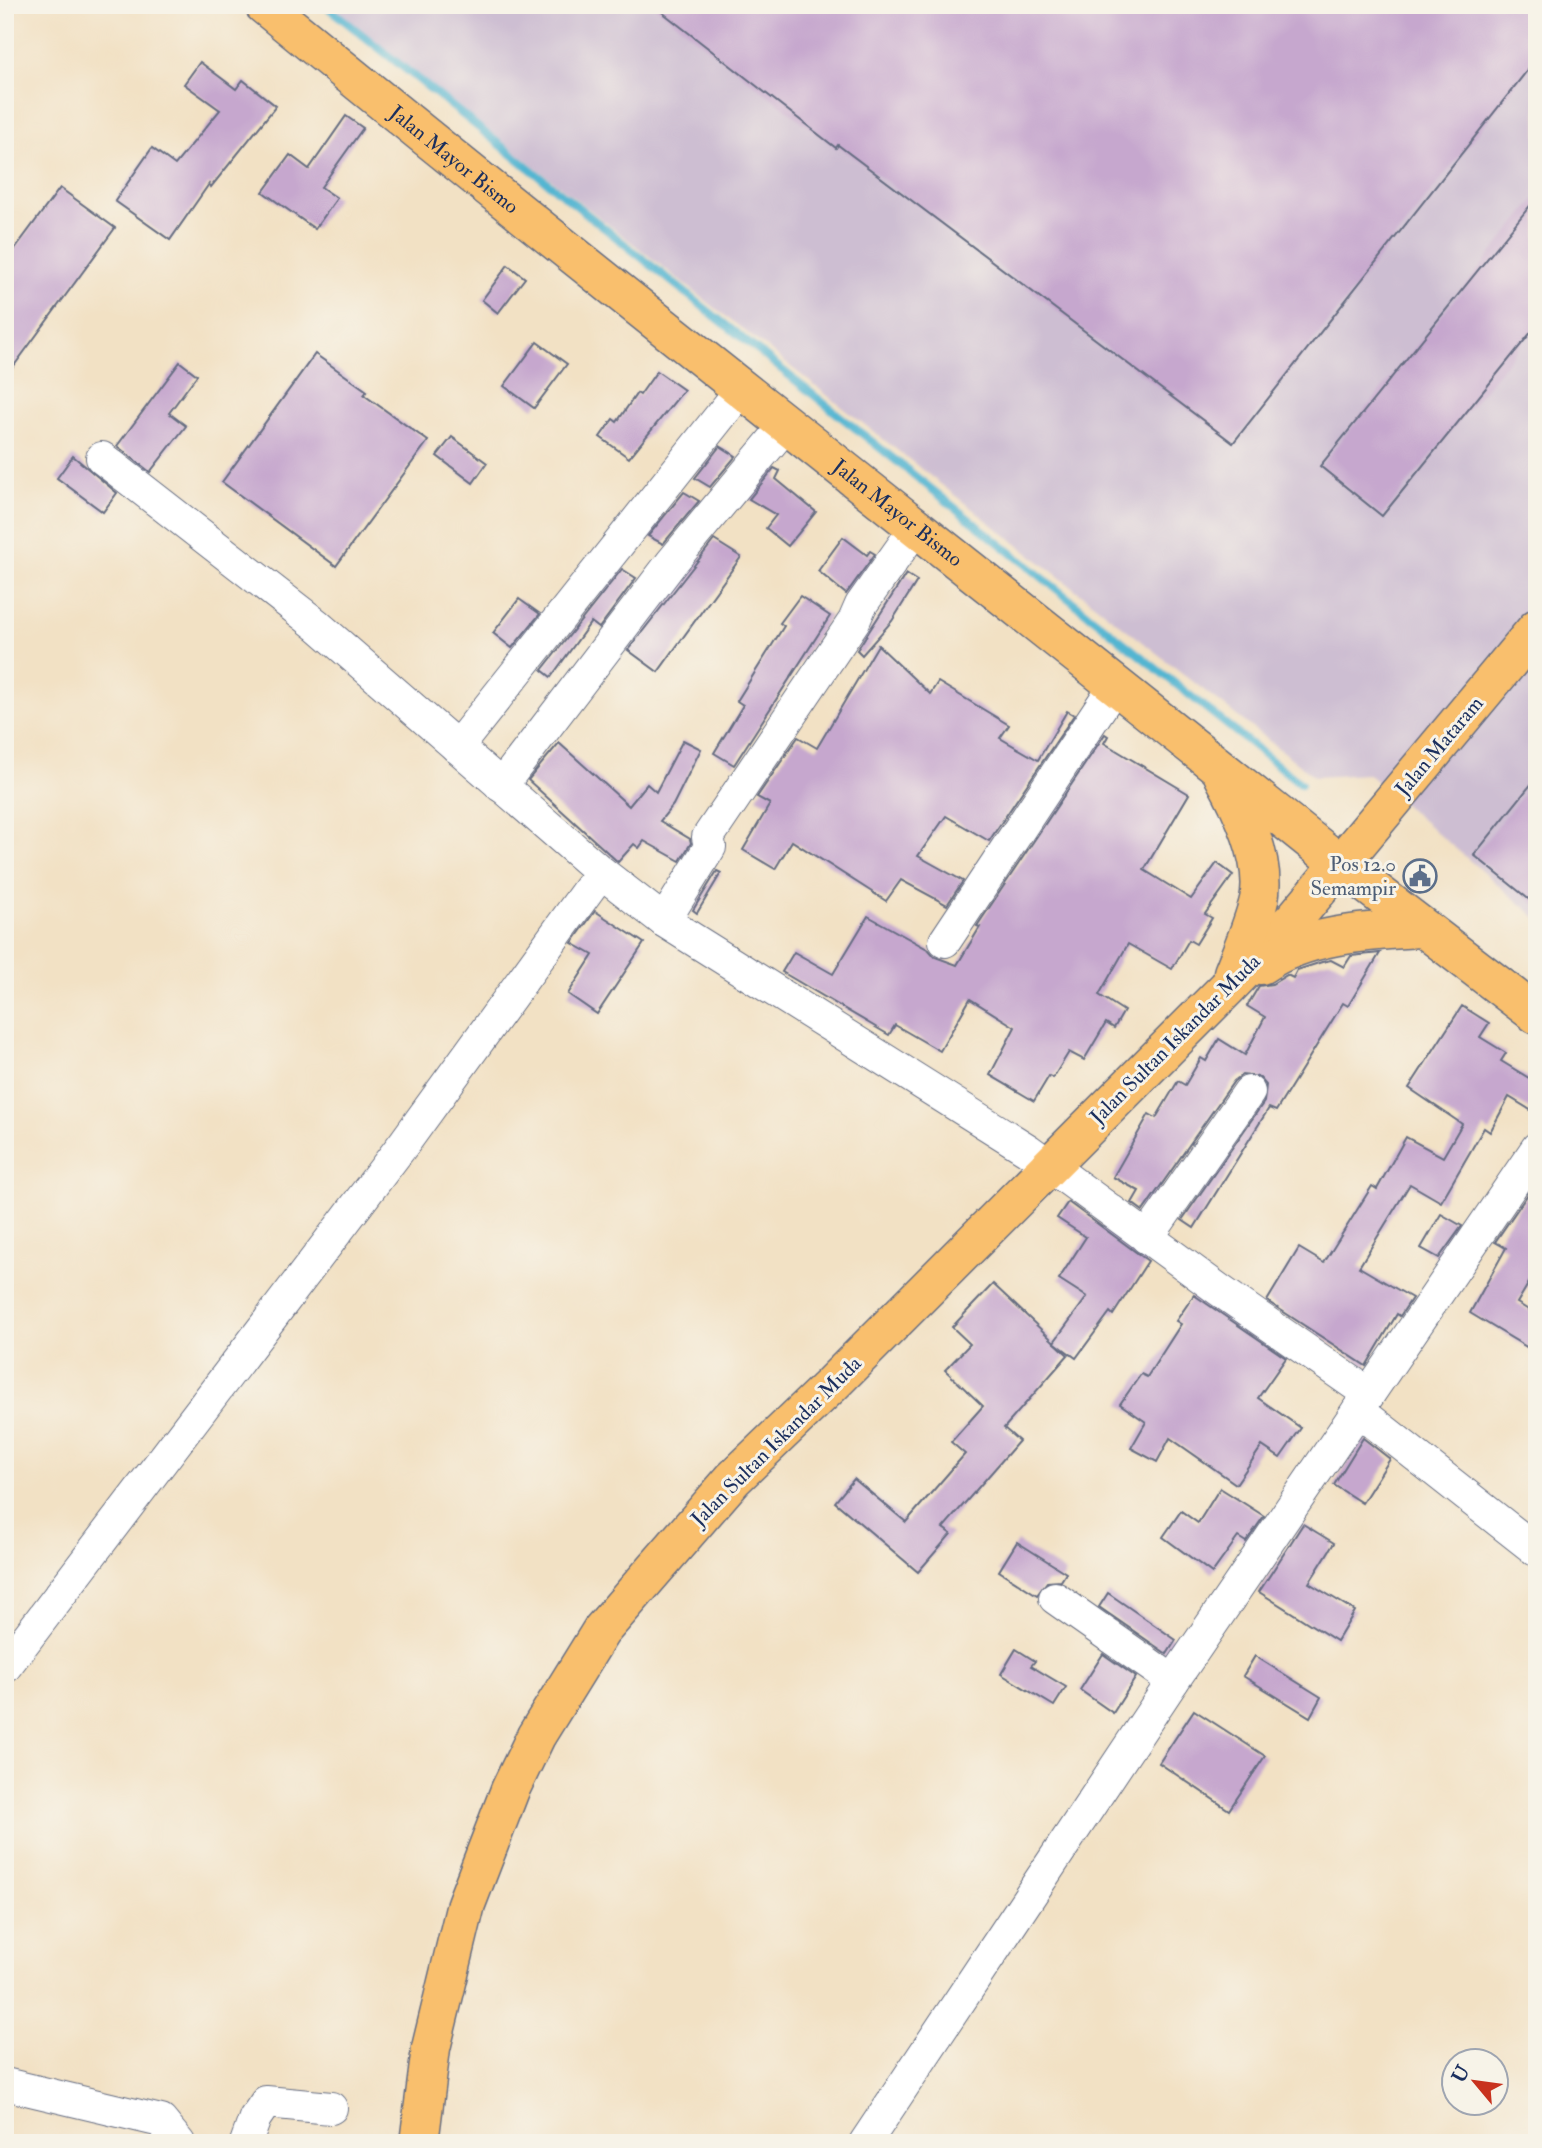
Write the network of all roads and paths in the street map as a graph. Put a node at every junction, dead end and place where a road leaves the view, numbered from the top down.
1 (264, 5) edge
2 (741, 390) junction
3 (786, 425) junction
4 (102, 458) dead end
5 (917, 526) junction
6 (1537, 628) edge
7 (1116, 684) junction
8 (457, 747) junction
9 (1217, 765) junction
10 (501, 786) junction
11 (1340, 864) junction
12 (601, 872) junction
13 (664, 921) junction
14 (1420, 928) junction
15 (945, 941) dead end
16 (1227, 988) junction
17 (1537, 1015) edge
18 (1249, 1092) dead end
19 (1537, 1148) edge
20 (1048, 1166) junction
21 (1147, 1238) junction
22 (1363, 1402) junction
23 (1537, 1551) edge
24 (1055, 1598) dead end
25 (5, 1667) edge
26 (1173, 1681) junction
27 (5, 2084) edge
28 (331, 2108) dead end
29 (179, 2143) edge
30 (246, 2143) edge
31 (419, 2143) edge
32 (865, 2143) edge

1 - 2 main road, Jalan Mayor Bismo
2 - 3 main road, Jalan Mayor Bismo
2 - 8 street
3 - 5 main road, Jalan Mayor Bismo
3 - 10 street
4 - 8 street
5 - 7 main road, Jalan Mayor Bismo
5 - 13 street
6 - 11 main road, Jalan Mataram
7 - 9 main road, Jalan Mayor Bismo
7 - 15 street
8 - 10 street
9 - 11 main road, Jalan Mayor Bismo
9 - 16 main road
10 - 12 street
11 - 14 main road, Jalan Mayor Bismo
11 - 16 main road, Jalan Sultan Iskandar Muda
12 - 13 street
12 - 25 street
13 - 20 street
14 - 16 main road
14 - 17 main road, Jalan Mayor Bismo
16 - 20 main road, Jalan Sultan Iskandar Muda
18 - 21 street
19 - 22 street
20 - 21 street
20 - 31 main road, Jalan Sultan Iskandar Muda
21 - 22 street
22 - 23 street
22 - 26 street
24 - 26 street
26 - 32 street
27 - 29 street
28 - 30 street

